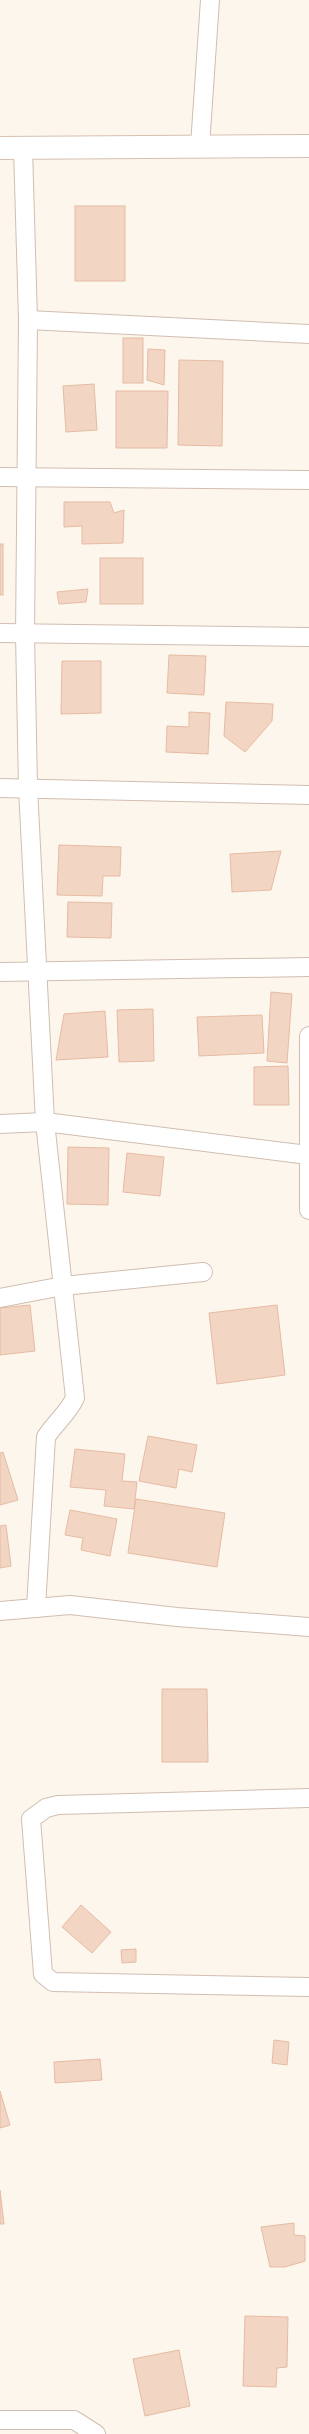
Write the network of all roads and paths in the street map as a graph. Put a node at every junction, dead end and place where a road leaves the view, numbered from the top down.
1 (210, 0) edge
2 (200, 146) junction
3 (309, 146) edge
4 (0, 148) edge
5 (23, 148) junction
6 (28, 320) junction
7 (309, 334) edge
8 (0, 476) edge
9 (27, 476) junction
10 (309, 480) edge
11 (0, 633) edge
12 (26, 634) junction
13 (309, 637) edge
14 (0, 788) edge
15 (28, 788) junction
16 (309, 795) edge
17 (309, 967) edge
18 (38, 971) junction
19 (0, 972) edge
20 (309, 1036) edge
21 (45, 1122) junction
22 (0, 1124) edge
23 (308, 1155) edge
24 (309, 1210) edge
25 (203, 1272) dead end
26 (63, 1286) junction
27 (0, 1298) edge
28 (36, 1608) junction
29 (0, 1611) edge
30 (309, 1627) edge
31 (309, 1798) edge
32 (309, 1987) edge
33 (0, 2420) edge
34 (96, 2434) edge

1 - 2 street
2 - 3 street
2 - 5 street
4 - 5 street
5 - 6 street
6 - 7 street
6 - 9 street
8 - 9 street
9 - 10 street
9 - 12 street
11 - 12 street
12 - 13 street
12 - 15 street
14 - 15 street
15 - 16 street
15 - 18 street
17 - 18 street
18 - 19 street
18 - 21 street
20 - 23 street
21 - 22 street
21 - 23 street
21 - 26 street
23 - 24 street
25 - 26 street
26 - 27 street
26 - 28 street
28 - 29 street
28 - 30 street
31 - 32 street
33 - 34 street

